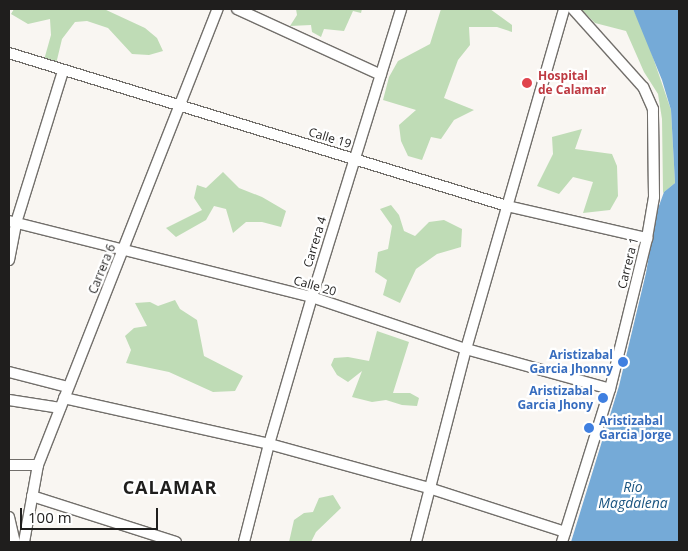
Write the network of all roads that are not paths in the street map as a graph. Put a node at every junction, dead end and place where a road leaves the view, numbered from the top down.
1 (218, 9) edge
2 (237, 9) edge
3 (402, 9) edge
4 (564, 9) edge
5 (573, 9) edge
6 (9, 54) edge
7 (62, 71) junction
8 (382, 75) junction
9 (180, 105) junction
10 (354, 158) junction
11 (507, 206) junction
12 (13, 222) edge
13 (647, 238) junction
14 (122, 250) junction
15 (9, 260) edge
16 (312, 297) junction
17 (466, 349) junction
18 (9, 372) edge
19 (68, 387) junction
20 (610, 389) junction
21 (9, 400) edge
22 (62, 403) junction
23 (269, 444) junction
24 (38, 465) junction
25 (9, 466) edge
26 (428, 488) junction
27 (32, 496) junction
28 (9, 517) edge
29 (563, 537) edge
30 (15, 542) edge
31 (24, 542) edge
32 (176, 542) edge
33 (244, 542) edge
34 (416, 542) edge

1 - 9 street, Carrera 6
2 - 8 street
3 - 8 street, Carrera 4
4 - 11 street
5 - 13 street, Carrera 1
6 - 7 street, Calle 19
7 - 9 street, Calle 19
7 - 12 street
8 - 10 street, Carrera 4
9 - 10 street, Calle 19
9 - 14 street, Carrera 6
10 - 11 street, Calle 19
10 - 16 street, Carrera 4
11 - 13 street, Calle 19
11 - 17 street
12 - 14 street, Calle 20
12 - 15 street
13 - 20 street, Carrera 1
14 - 16 street, Calle 20
14 - 19 street, Carrera 6
16 - 17 street, Calle 20
16 - 23 street, Carrera 4
17 - 20 street, Calle 20
17 - 26 street
18 - 19 street
19 - 22 street, Carrera 6
20 - 29 street, Carrera 1
21 - 22 street
22 - 23 street
22 - 24 street, Carrera 6
23 - 26 street
23 - 33 street, Carrera 4
24 - 25 street
24 - 27 street, Carrera 6
26 - 29 street
26 - 34 street
27 - 31 street, Carrera 6
27 - 32 street
28 - 30 street

